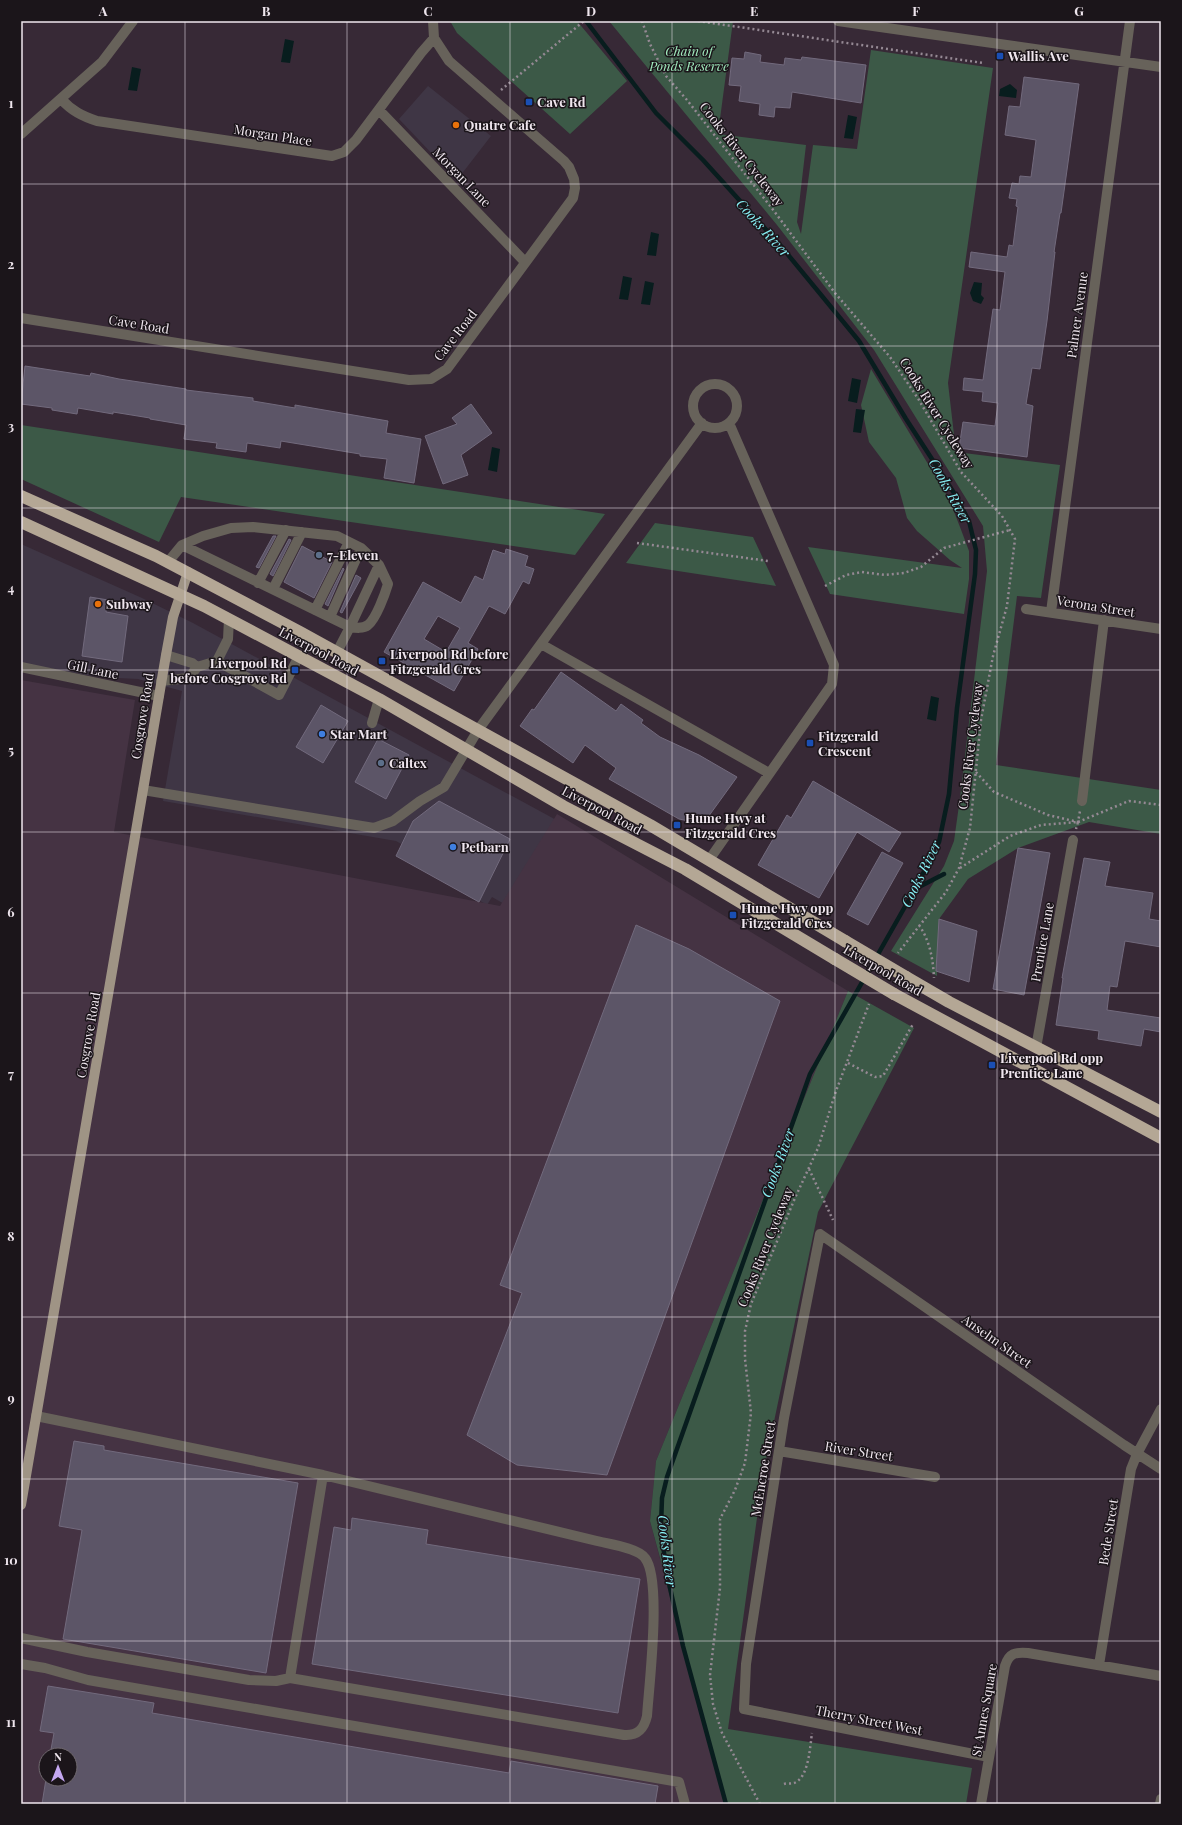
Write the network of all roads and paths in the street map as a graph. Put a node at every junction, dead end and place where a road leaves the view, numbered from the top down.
1 (133, 21) edge
2 (433, 21) edge
3 (584, 21) edge
4 (642, 21) edge
5 (698, 21) edge
6 (838, 21) edge
7 (1130, 21) edge
8 (434, 38) junction
9 (1124, 62) junction
10 (983, 63) dead end
11 (1161, 68) edge
12 (492, 99) junction
13 (61, 100) junction
14 (379, 110) junction
15 (21, 134) edge
16 (525, 262) junction
17 (21, 318) edge
18 (702, 423) junction
19 (729, 423) junction
20 (21, 496) edge
21 (21, 522) edge
22 (286, 530) junction
23 (1010, 530) junction
24 (302, 532) junction
25 (349, 542) junction
26 (637, 543) dead end
27 (182, 545) junction
28 (361, 548) junction
29 (768, 561) dead end
30 (168, 562) junction
31 (379, 565) junction
32 (188, 572) junction
33 (258, 582) junction
34 (825, 586) dead end
35 (273, 590) junction
36 (180, 594) junction
37 (1026, 609) dead end
38 (315, 610) junction
39 (1051, 612) junction
40 (330, 617) junction
41 (229, 619) junction
42 (1104, 620) junction
43 (350, 627) junction
44 (1161, 629) edge
45 (541, 644) junction
46 (337, 652) junction
47 (166, 655) junction
48 (300, 656) junction
49 (217, 661) junction
50 (21, 667) edge
51 (197, 667) junction
52 (161, 681) junction
53 (159, 696) junction
54 (379, 699) junction
55 (372, 722) dead end
56 (478, 730) junction
57 (466, 750) junction
58 (976, 772) junction
59 (769, 773) junction
60 (143, 790) junction
61 (1082, 801) joint
62 (1161, 805) edge
63 (1078, 822) junction
64 (1073, 840) joint
65 (709, 860) junction
66 (959, 868) junction
67 (920, 925) junction
68 (898, 953) dead end
69 (934, 980) dead end
70 (869, 1004) dead end
71 (913, 1024) dead end
72 (1036, 1048) junction
73 (848, 1063) junction
74 (1161, 1112) edge
75 (1161, 1138) edge
76 (809, 1169) junction
77 (833, 1220) dead end
78 (820, 1234) joint
79 (1161, 1409) edge
80 (36, 1416) junction
81 (779, 1451) junction
82 (1137, 1454) junction
83 (1161, 1469) edge
84 (323, 1475) junction
85 (935, 1477) dead end
86 (21, 1505) edge
87 (21, 1638) edge
88 (21, 1664) edge
89 (1099, 1664) junction
90 (1161, 1676) edge
91 (290, 1678) junction
92 (744, 1709) joint
93 (813, 1723) junction
94 (989, 1757) junction
95 (784, 1784) dead end
96 (1161, 1799) edge
97 (685, 1804) edge
98 (760, 1804) edge
99 (981, 1804) edge
100 (1160, 1804) edge

1 - 13 street
2 - 8 street, Cave Road
3 - 12 path
4 - 23 path, Cooks River Cycleway
5 - 10 path
6 - 9 street
7 - 9 street, Palmer Avenue
8 - 12 street, Cave Road
8 - 14 street, Morgan Place
9 - 11 street
9 - 39 street, Palmer Avenue
12 - 16 street, Cave Road
13 - 14 street, Morgan Place
13 - 15 street
14 - 16 street, Morgan Lane
16 - 17 street, Cave Road
18 - 19 street
18 - 19 street
18 - 45 street
19 - 59 street
20 - 30 highway, Liverpool Road
21 - 36 highway, Liverpool Road
22 - 24 street
22 - 27 street
22 - 33 street
23 - 34 path
23 - 58 path, Cooks River Cycleway
24 - 25 street
24 - 35 street
25 - 28 street
25 - 38 street
26 - 29 path
27 - 30 street
27 - 33 street
28 - 31 street
28 - 40 street
30 - 32 highway, Liverpool Road
31 - 43 street
31 - 43 street
32 - 36 main road, Cosgrove Road
32 - 46 highway, Liverpool Road
33 - 35 street
35 - 38 street
36 - 41 highway, Liverpool Road
36 - 47 main road, Cosgrove Road
37 - 39 street, Verona Street
38 - 40 street
39 - 42 street, Verona Street
40 - 43 street
41 - 48 highway, Liverpool Road
41 - 49 street
42 - 44 street, Verona Street
42 - 61 street
43 - 46 street
45 - 56 street
45 - 59 street
46 - 56 highway, Liverpool Road
47 - 51 street
47 - 52 main road, Cosgrove Road
48 - 49 street
48 - 54 highway, Liverpool Road
49 - 51 street
50 - 53 street, Gill Lane
51 - 52 street
52 - 53 main road, Cosgrove Road
53 - 60 main road, Cosgrove Road
54 - 55 street
54 - 57 highway, Liverpool Road
56 - 57 street
56 - 65 highway, Liverpool Road
57 - 60 street
57 - 75 highway, Liverpool Road, bridge
58 - 63 path
58 - 66 path, Cooks River Cycleway
59 - 65 street
60 - 80 main road, Cosgrove Road
61 - 63 path
62 - 63 path
63 - 64 path
63 - 66 path
64 - 72 street, Prentice Lane
65 - 72 highway, Liverpool Road, bridge
66 - 67 path, Cooks River Cycleway
67 - 68 path, Cooks River Cycleway
67 - 69 path
70 - 73 path, Cooks River Cycleway
71 - 73 path
72 - 74 highway, Liverpool Road
73 - 76 path, Cooks River Cycleway
76 - 77 path
76 - 98 path, Cooks River Cycleway
78 - 81 street, McEncroe Street
78 - 82 street, Anselm Street
79 - 82 street, Bede Street
80 - 84 street
80 - 86 main road, Cosgrove Road
81 - 85 street, River Street
81 - 92 street, McEncroe Street
82 - 83 street, Anselm Street
82 - 89 street, Bede Street
84 - 91 street
84 - 91 street
87 - 91 street
88 - 97 street
89 - 90 street, St Annes Square
89 - 94 street, St Annes Square
92 - 93 street, Therry Street West
93 - 94 street, Therry Street West
93 - 95 path
94 - 99 street, St Annes Square
96 - 100 street

